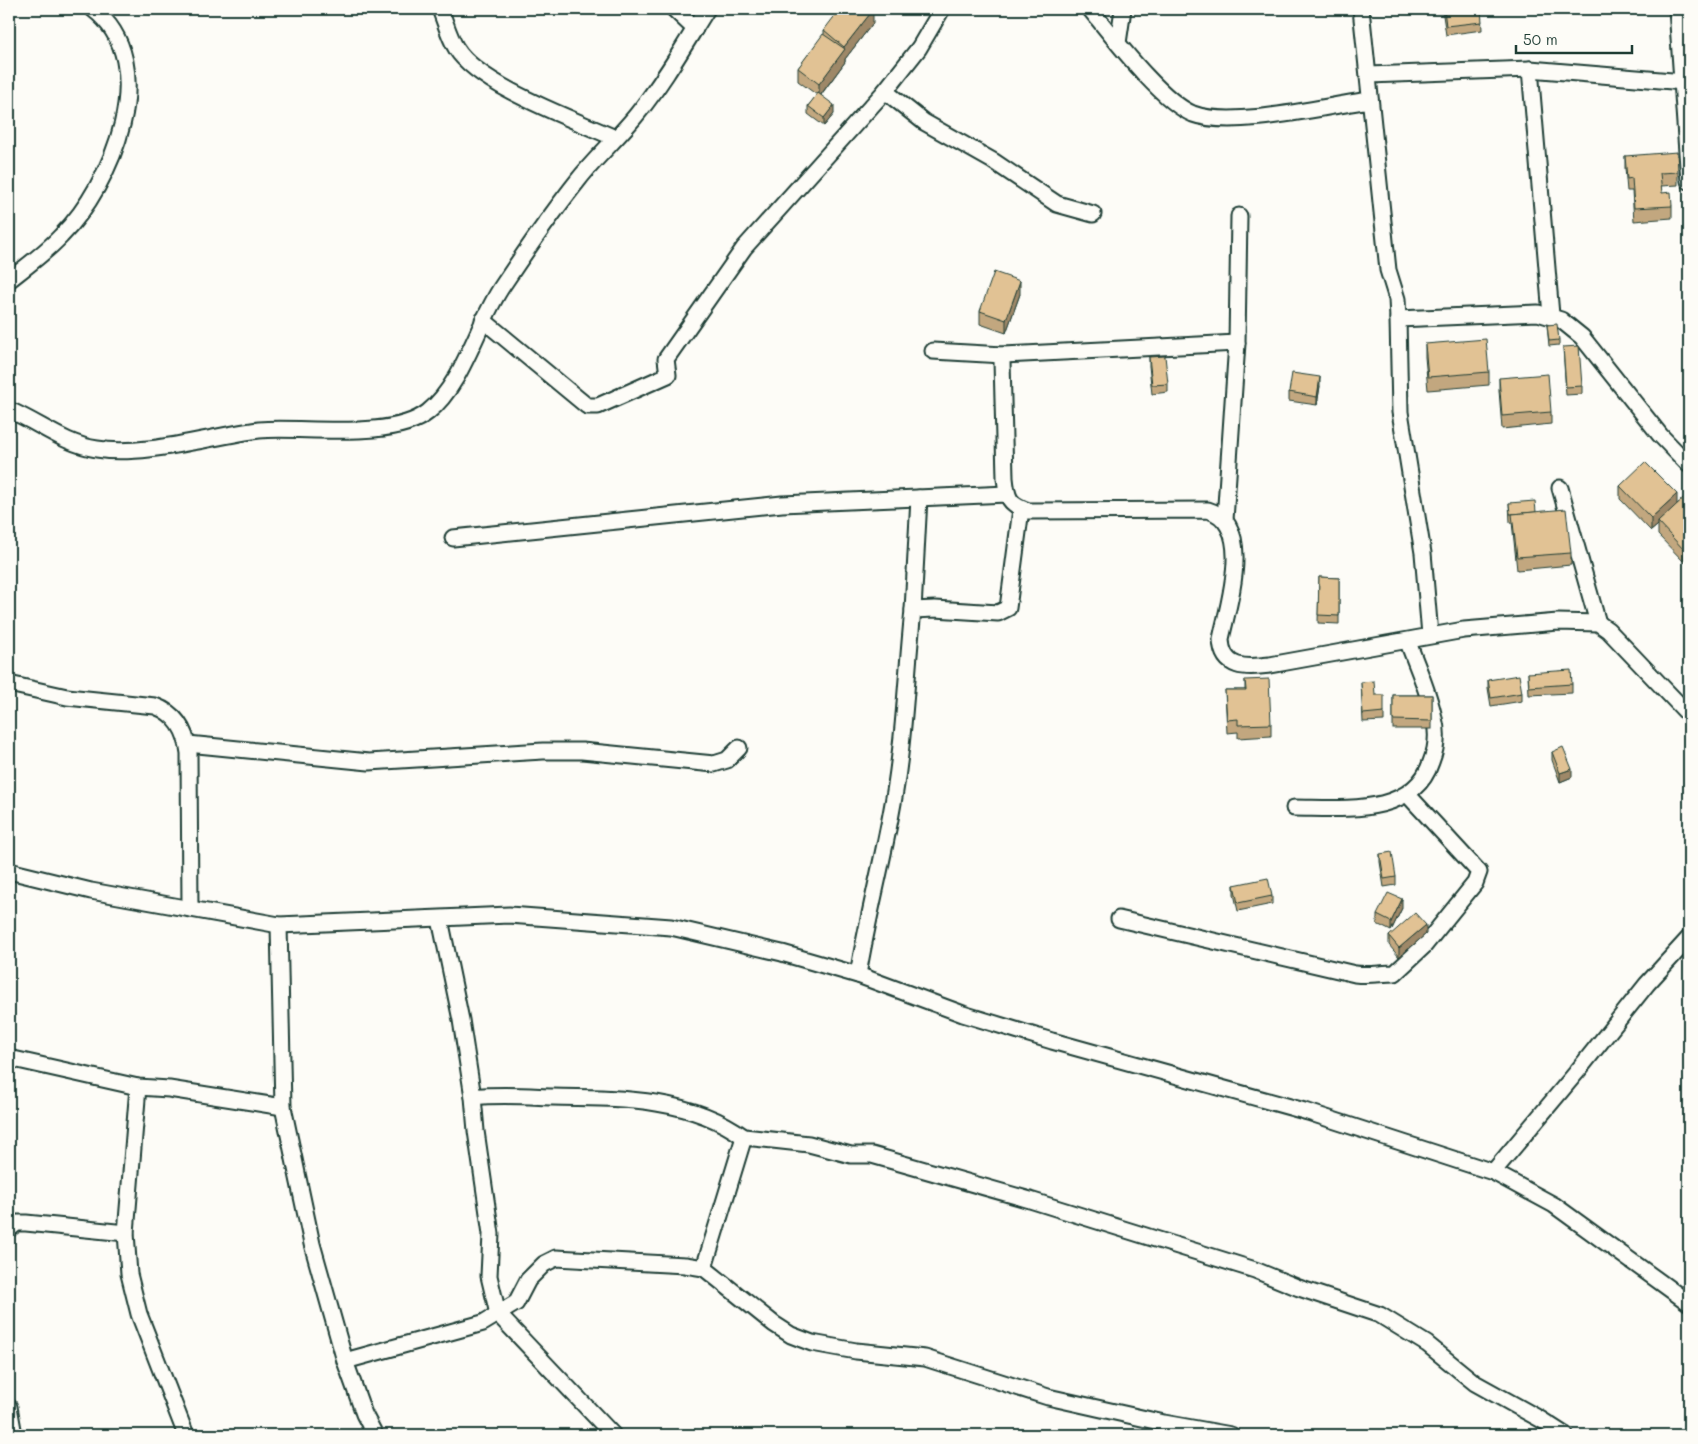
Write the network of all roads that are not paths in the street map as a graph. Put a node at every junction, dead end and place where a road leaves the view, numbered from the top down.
1 (93, 9) edge
2 (440, 9) edge
3 (674, 9) edge
4 (707, 9) edge
5 (942, 9) edge
6 (1090, 9) edge
7 (1123, 9) edge
8 (1360, 9) edge
9 (1677, 9) edge
10 (695, 29) junction
11 (1118, 43) junction
12 (1530, 69) junction
13 (1369, 75) junction
14 (1684, 82) junction
15 (885, 90) junction
16 (1370, 100) junction
17 (615, 138) junction
18 (1689, 181) edge
19 (1093, 214) dead end
20 (1240, 216) dead end
21 (9, 280) edge
22 (1551, 315) junction
23 (1398, 319) junction
24 (483, 320) junction
25 (1237, 343) junction
26 (934, 351) dead end
27 (1003, 355) junction
28 (9, 410) edge
29 (1689, 466) edge
30 (1560, 488) dead end
31 (1007, 494) junction
32 (919, 498) junction
33 (1021, 509) junction
34 (1225, 520) junction
35 (453, 538) dead end
36 (913, 610) junction
37 (1598, 622) junction
38 (1430, 635) junction
39 (1408, 642) junction
40 (9, 684) edge
41 (1689, 715) edge
42 (188, 744) junction
43 (739, 748) dead end
44 (1408, 795) junction
45 (1294, 808) dead end
46 (9, 871) edge
47 (190, 909) junction
48 (1119, 919) dead end
49 (440, 920) junction
50 (279, 925) junction
51 (1689, 938) edge
52 (858, 975) junction
53 (9, 1058) edge
54 (138, 1087) junction
55 (473, 1097) junction
56 (283, 1107) junction
57 (744, 1137) junction
58 (1493, 1172) junction
59 (9, 1229) edge
60 (126, 1234) junction
61 (704, 1268) junction
62 (1689, 1303) edge
63 (498, 1314) junction
64 (346, 1361) junction
65 (9, 1407) edge
66 (1162, 1429) edge
67 (14, 1435) edge
68 (186, 1435) edge
69 (375, 1435) edge
70 (613, 1435) edge
71 (1231, 1435) edge
72 (1565, 1435) edge

1 - 21 street
2 - 17 street
3 - 10 street
4 - 10 street
5 - 15 street
6 - 11 street
7 - 11 street
8 - 13 street
9 - 14 street
10 - 17 street
11 - 16 street
12 - 13 street
12 - 14 street
12 - 22 street
13 - 16 street
14 - 18 street
15 - 19 street
15 - 24 street
16 - 23 street
17 - 24 street
20 - 25 street
22 - 23 street
22 - 29 street
23 - 38 street
24 - 28 street
25 - 27 street
25 - 34 street
26 - 27 street
27 - 31 street
30 - 37 street
31 - 32 street
31 - 33 street
32 - 35 street
32 - 36 street
33 - 34 street
33 - 36 street
34 - 39 street
36 - 52 street
37 - 38 street
37 - 41 street
38 - 39 street
39 - 44 street
40 - 42 street
42 - 43 street
42 - 47 street
44 - 45 street
44 - 48 street
46 - 47 street
47 - 50 street
49 - 50 street
49 - 52 street
49 - 55 street
50 - 56 street
51 - 58 street
52 - 58 street
53 - 54 street
54 - 56 street
54 - 60 street
55 - 57 street
55 - 63 street
56 - 64 street
57 - 61 street
57 - 72 street
58 - 62 street
59 - 60 street
60 - 68 street
61 - 63 street
61 - 66 street
63 - 64 street
63 - 70 street
64 - 69 street
65 - 67 street
66 - 71 street

